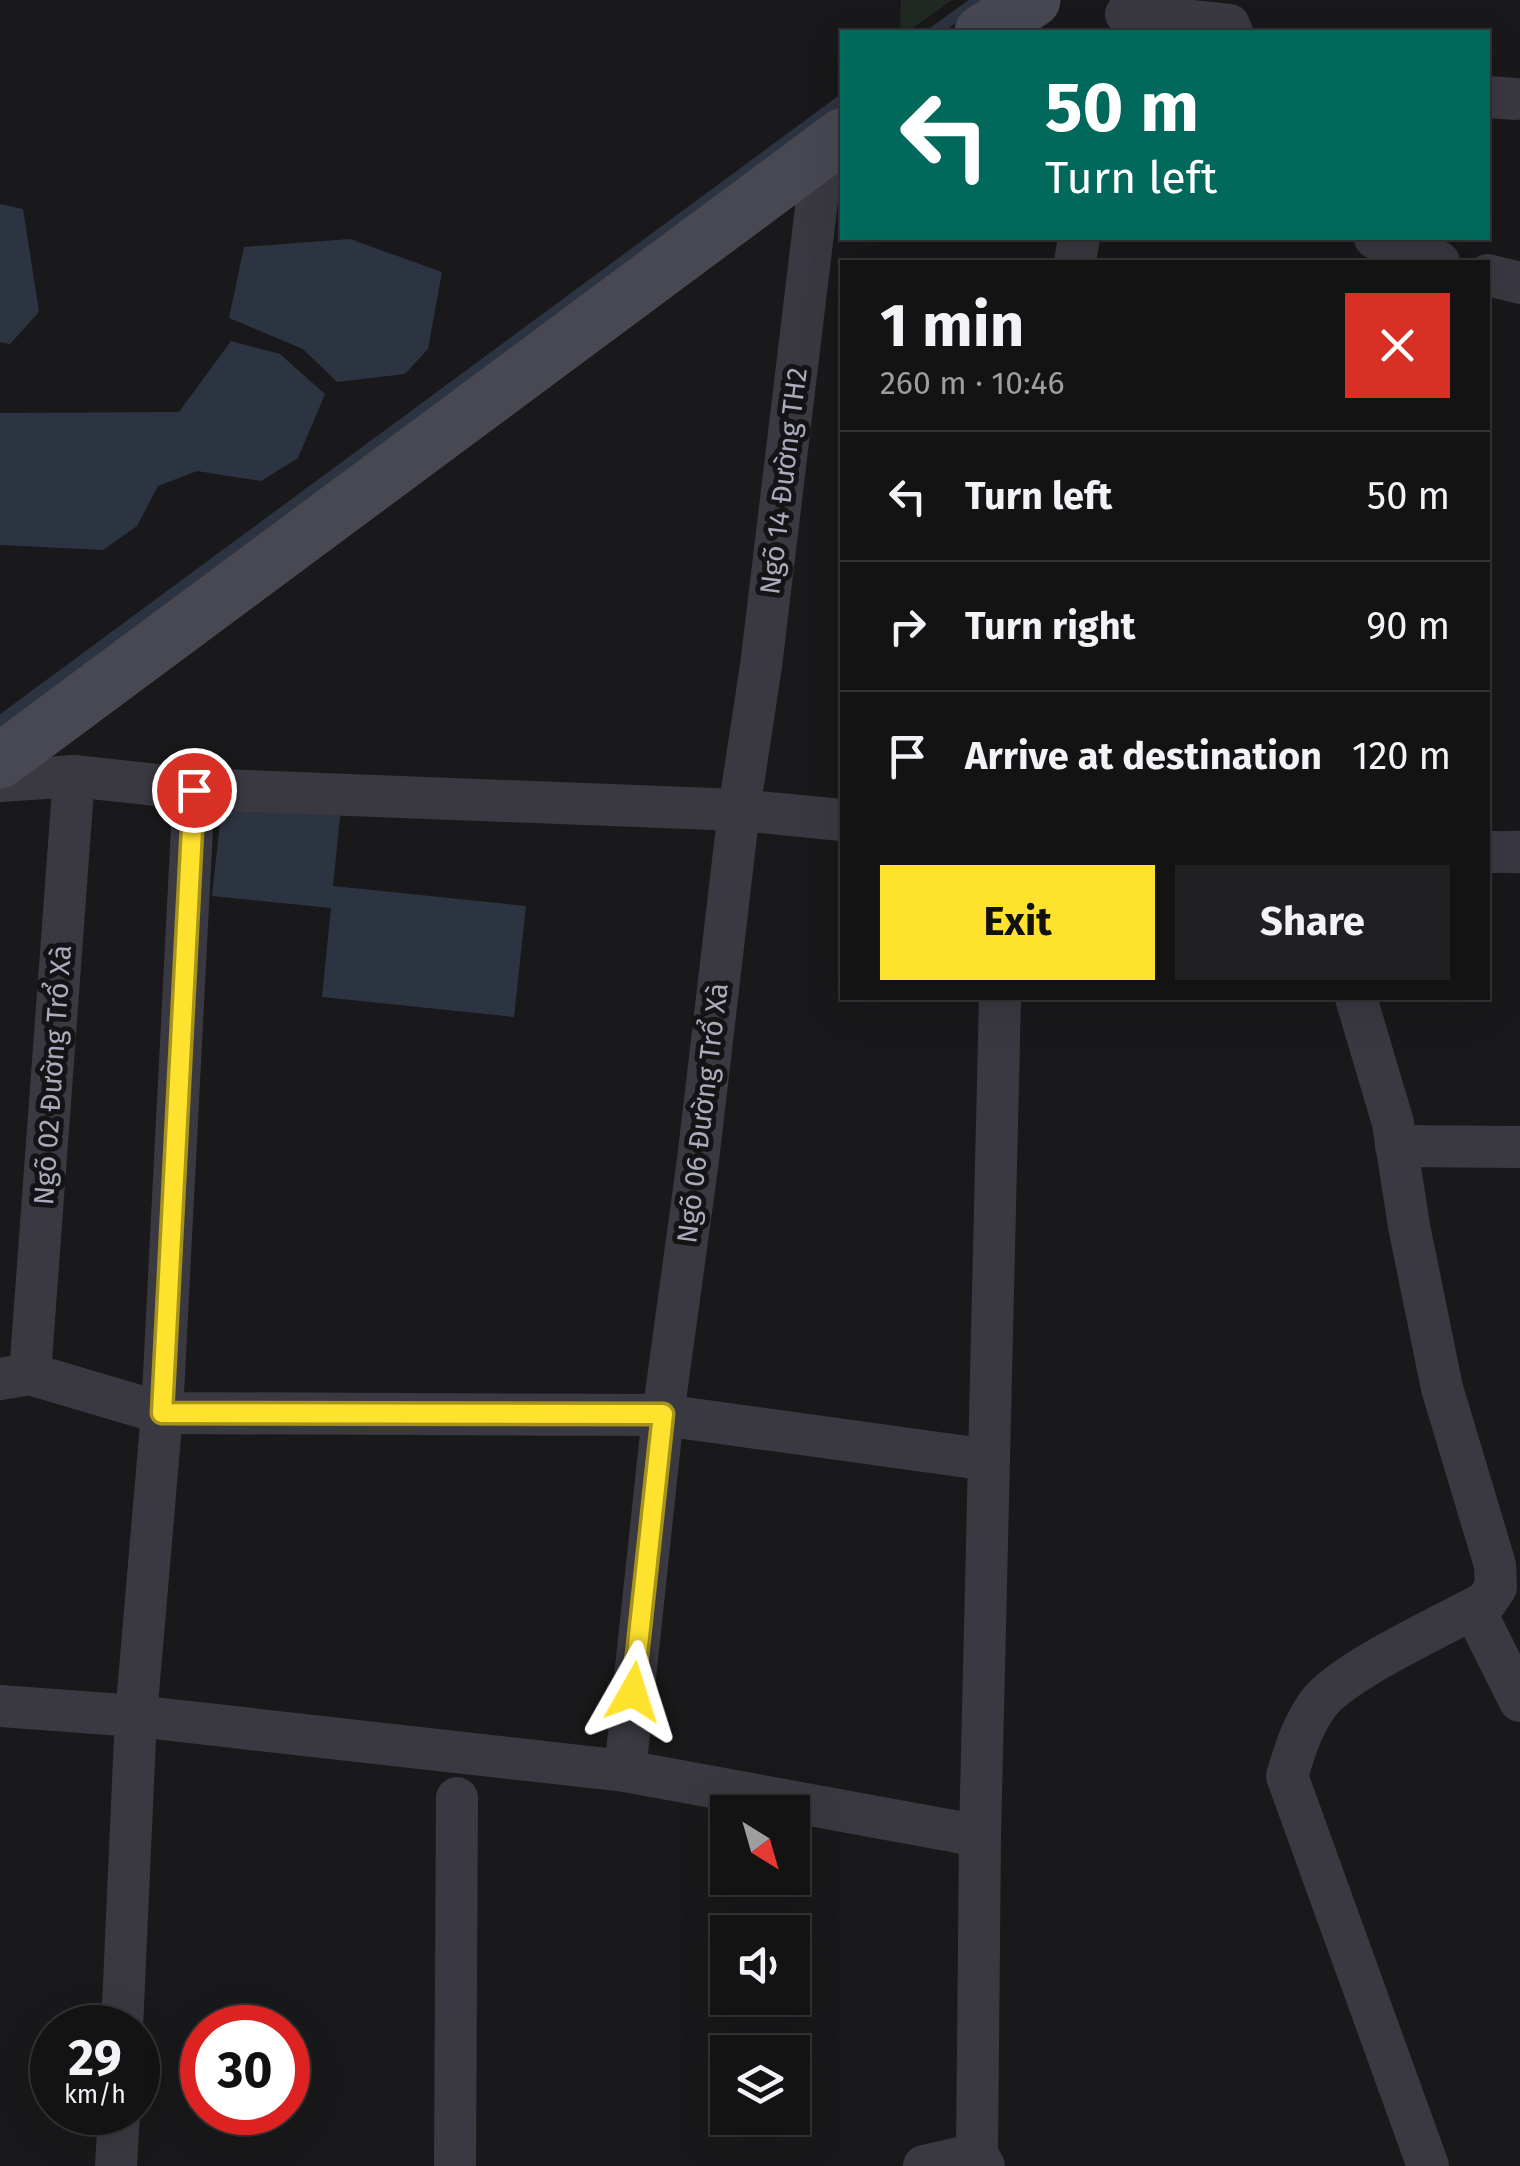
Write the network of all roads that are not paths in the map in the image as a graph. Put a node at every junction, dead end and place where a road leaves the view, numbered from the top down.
1 (1032, 0) edge
2 (1125, 15) edge
3 (985, 30) edge
4 (1231, 30) edge
5 (833, 143) edge
6 (1380, 240) edge
7 (1434, 260) edge
8 (1490, 276) edge
9 (1520, 283) edge
10 (0, 760) edge
11 (74, 776) junction
12 (0, 780) edge
13 (194, 790) junction
14 (739, 810) junction
15 (840, 820) edge
16 (1490, 852) edge
17 (1520, 852) edge
18 (1000, 1000) edge
19 (1357, 1000) edge
20 (1396, 1146) junction
21 (1520, 1147) edge
22 (15, 1376) edge
23 (162, 1413) junction
24 (663, 1414) junction
25 (989, 1460) junction
26 (1474, 1609) junction
27 (1520, 1701) edge
28 (0, 1706) edge
29 (136, 1716) junction
30 (625, 1771) junction
31 (457, 1798) dead end
32 (980, 1836) junction
33 (123, 2005) edge
34 (118, 2135) edge
35 (980, 2160) edge
36 (116, 2166) edge
37 (456, 2166) edge
38 (924, 2166) edge
39 (1428, 2166) edge

1 - 3 main road
2 - 4 street
5 - 10 main road
5 - 14 street, Ngõ 14 Đường TH2
6 - 7 street
8 - 9 street
11 - 12 street
11 - 13 street
11 - 22 street, Ngõ 02 Đường Trổ Xà
13 - 14 street
13 - 23 street
14 - 15 street
14 - 24 street, Ngõ 06 Đường Trổ Xà
16 - 17 street
18 - 25 street
19 - 20 street
20 - 21 street
20 - 26 street
22 - 23 street
23 - 24 street
23 - 29 street
24 - 25 street
24 - 30 street, Ngõ 06 Đường Trổ Xà
25 - 32 street
26 - 27 street
26 - 39 street
28 - 29 street
29 - 30 street
29 - 33 street
30 - 32 street
31 - 37 street
32 - 35 street
34 - 36 street
35 - 38 street

